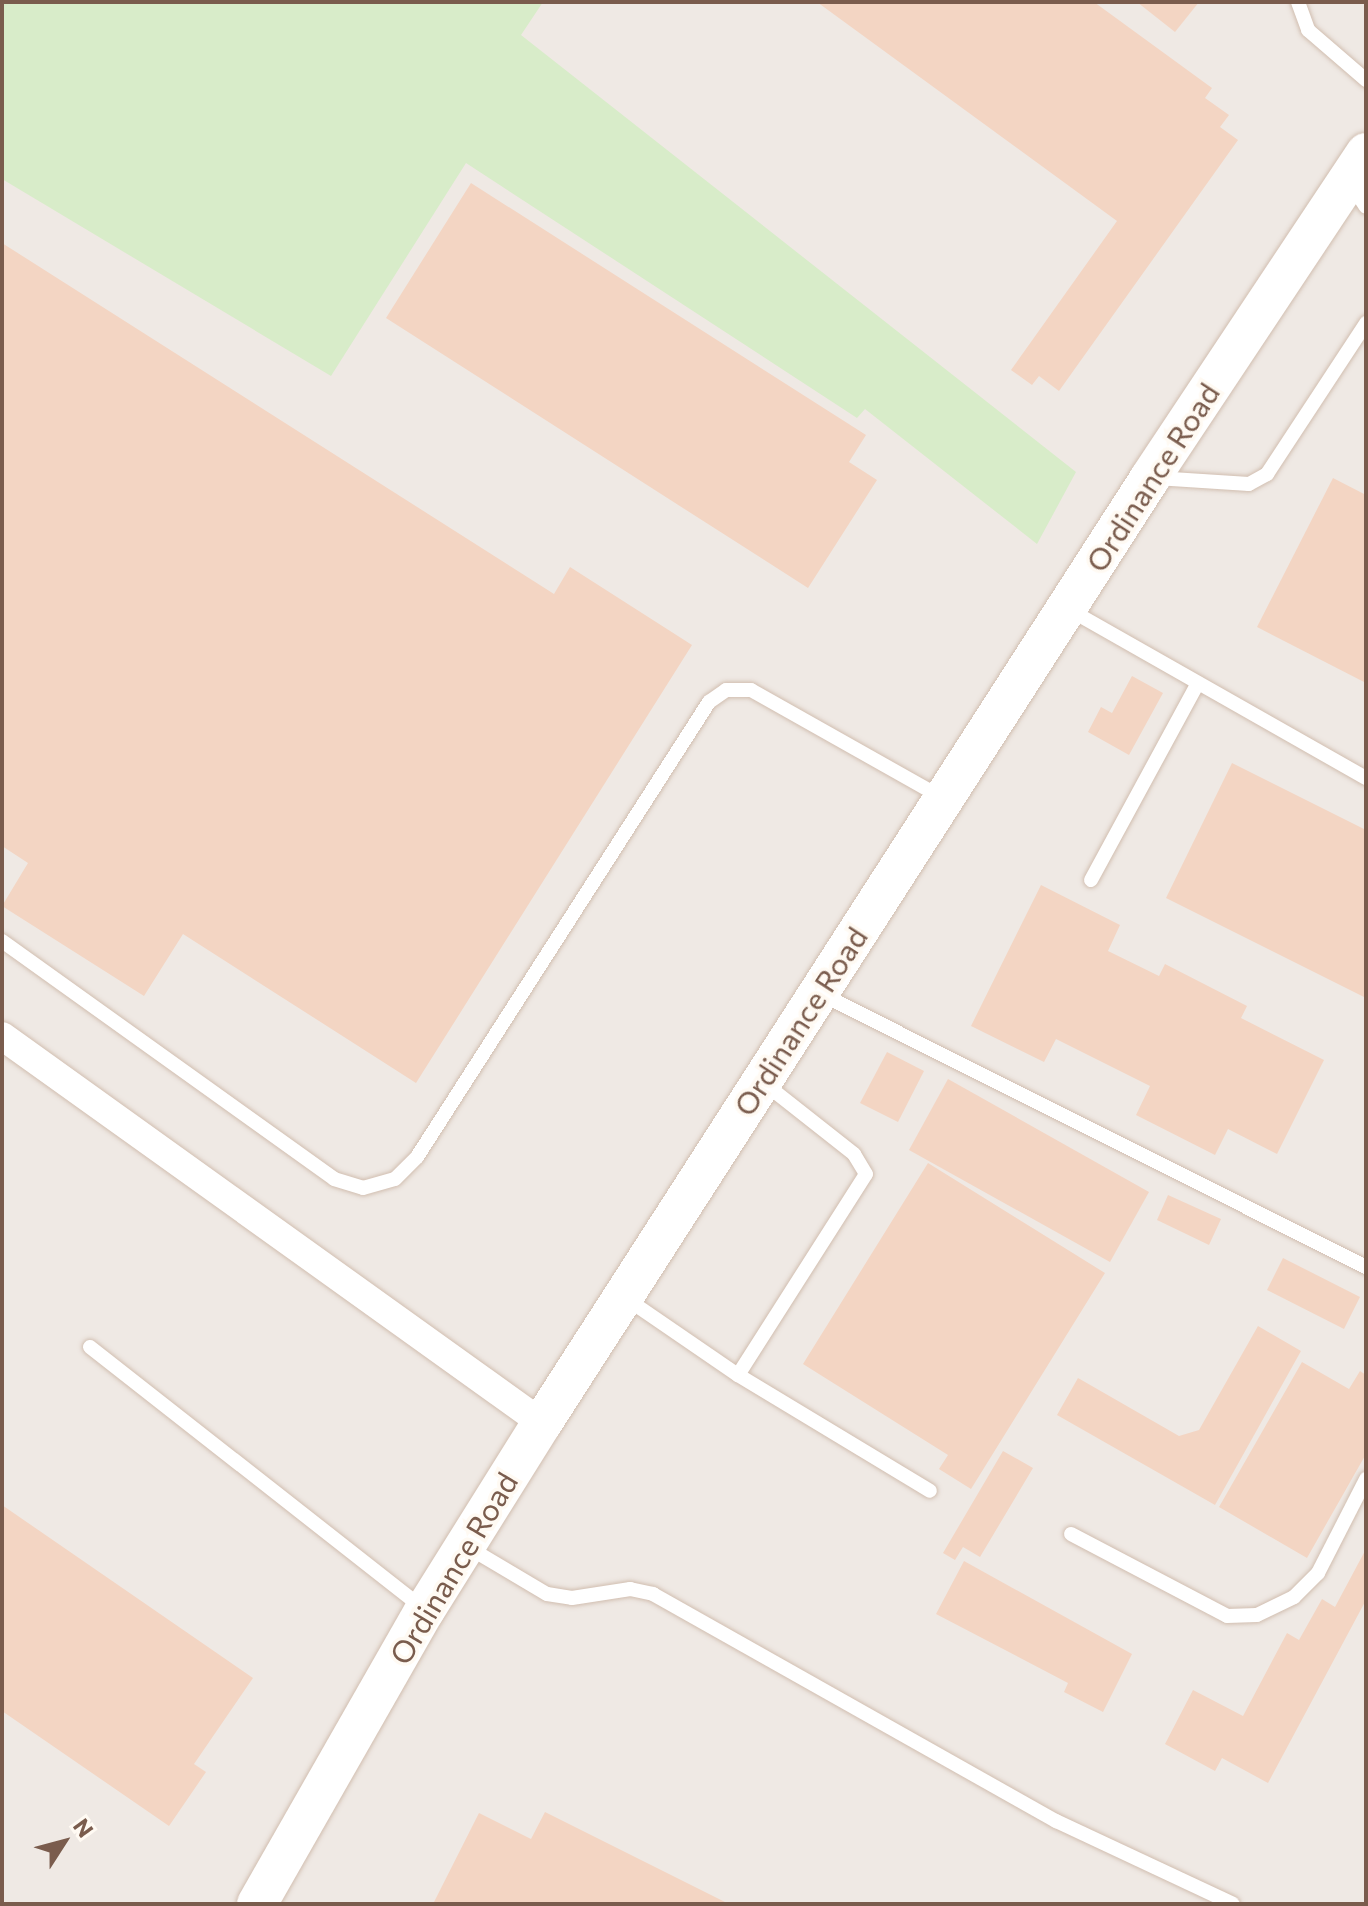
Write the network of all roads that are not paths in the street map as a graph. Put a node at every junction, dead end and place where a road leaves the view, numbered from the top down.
1 (1298, 2) edge
2 (1366, 80) edge
3 (1360, 180) edge
4 (1366, 323) edge
5 (1150, 478) junction
6 (1066, 608) junction
7 (1198, 683) junction
8 (1366, 778) edge
9 (944, 799) junction
10 (1091, 880) dead end
11 (2, 941) edge
12 (819, 993) junction
13 (2, 1036) edge
14 (762, 1081) junction
15 (1366, 1267) edge
16 (623, 1297) junction
17 (90, 1347) dead end
18 (738, 1375) junction
19 (542, 1423) junction
20 (1366, 1479) edge
21 (930, 1491) dead end
22 (1071, 1534) dead end
23 (466, 1546) junction
24 (425, 1610) junction
25 (257, 1904) edge
26 (1233, 1904) edge

1 - 2 lane
3 - 5 street, Ordinance Road
4 - 5 lane
5 - 6 street, Ordinance Road
6 - 7 lane
6 - 9 street, Ordinance Road
7 - 8 lane
7 - 10 lane
9 - 11 lane
9 - 12 street, Ordinance Road
12 - 14 street, Ordinance Road
12 - 15 lane
13 - 19 street
14 - 16 street, Ordinance Road
14 - 18 lane
16 - 18 lane
16 - 19 street, Ordinance Road
17 - 24 lane
18 - 21 lane
19 - 23 street, Ordinance Road
20 - 22 lane
23 - 24 street, Ordinance Road
23 - 26 lane
24 - 25 street, Ordinance Road

